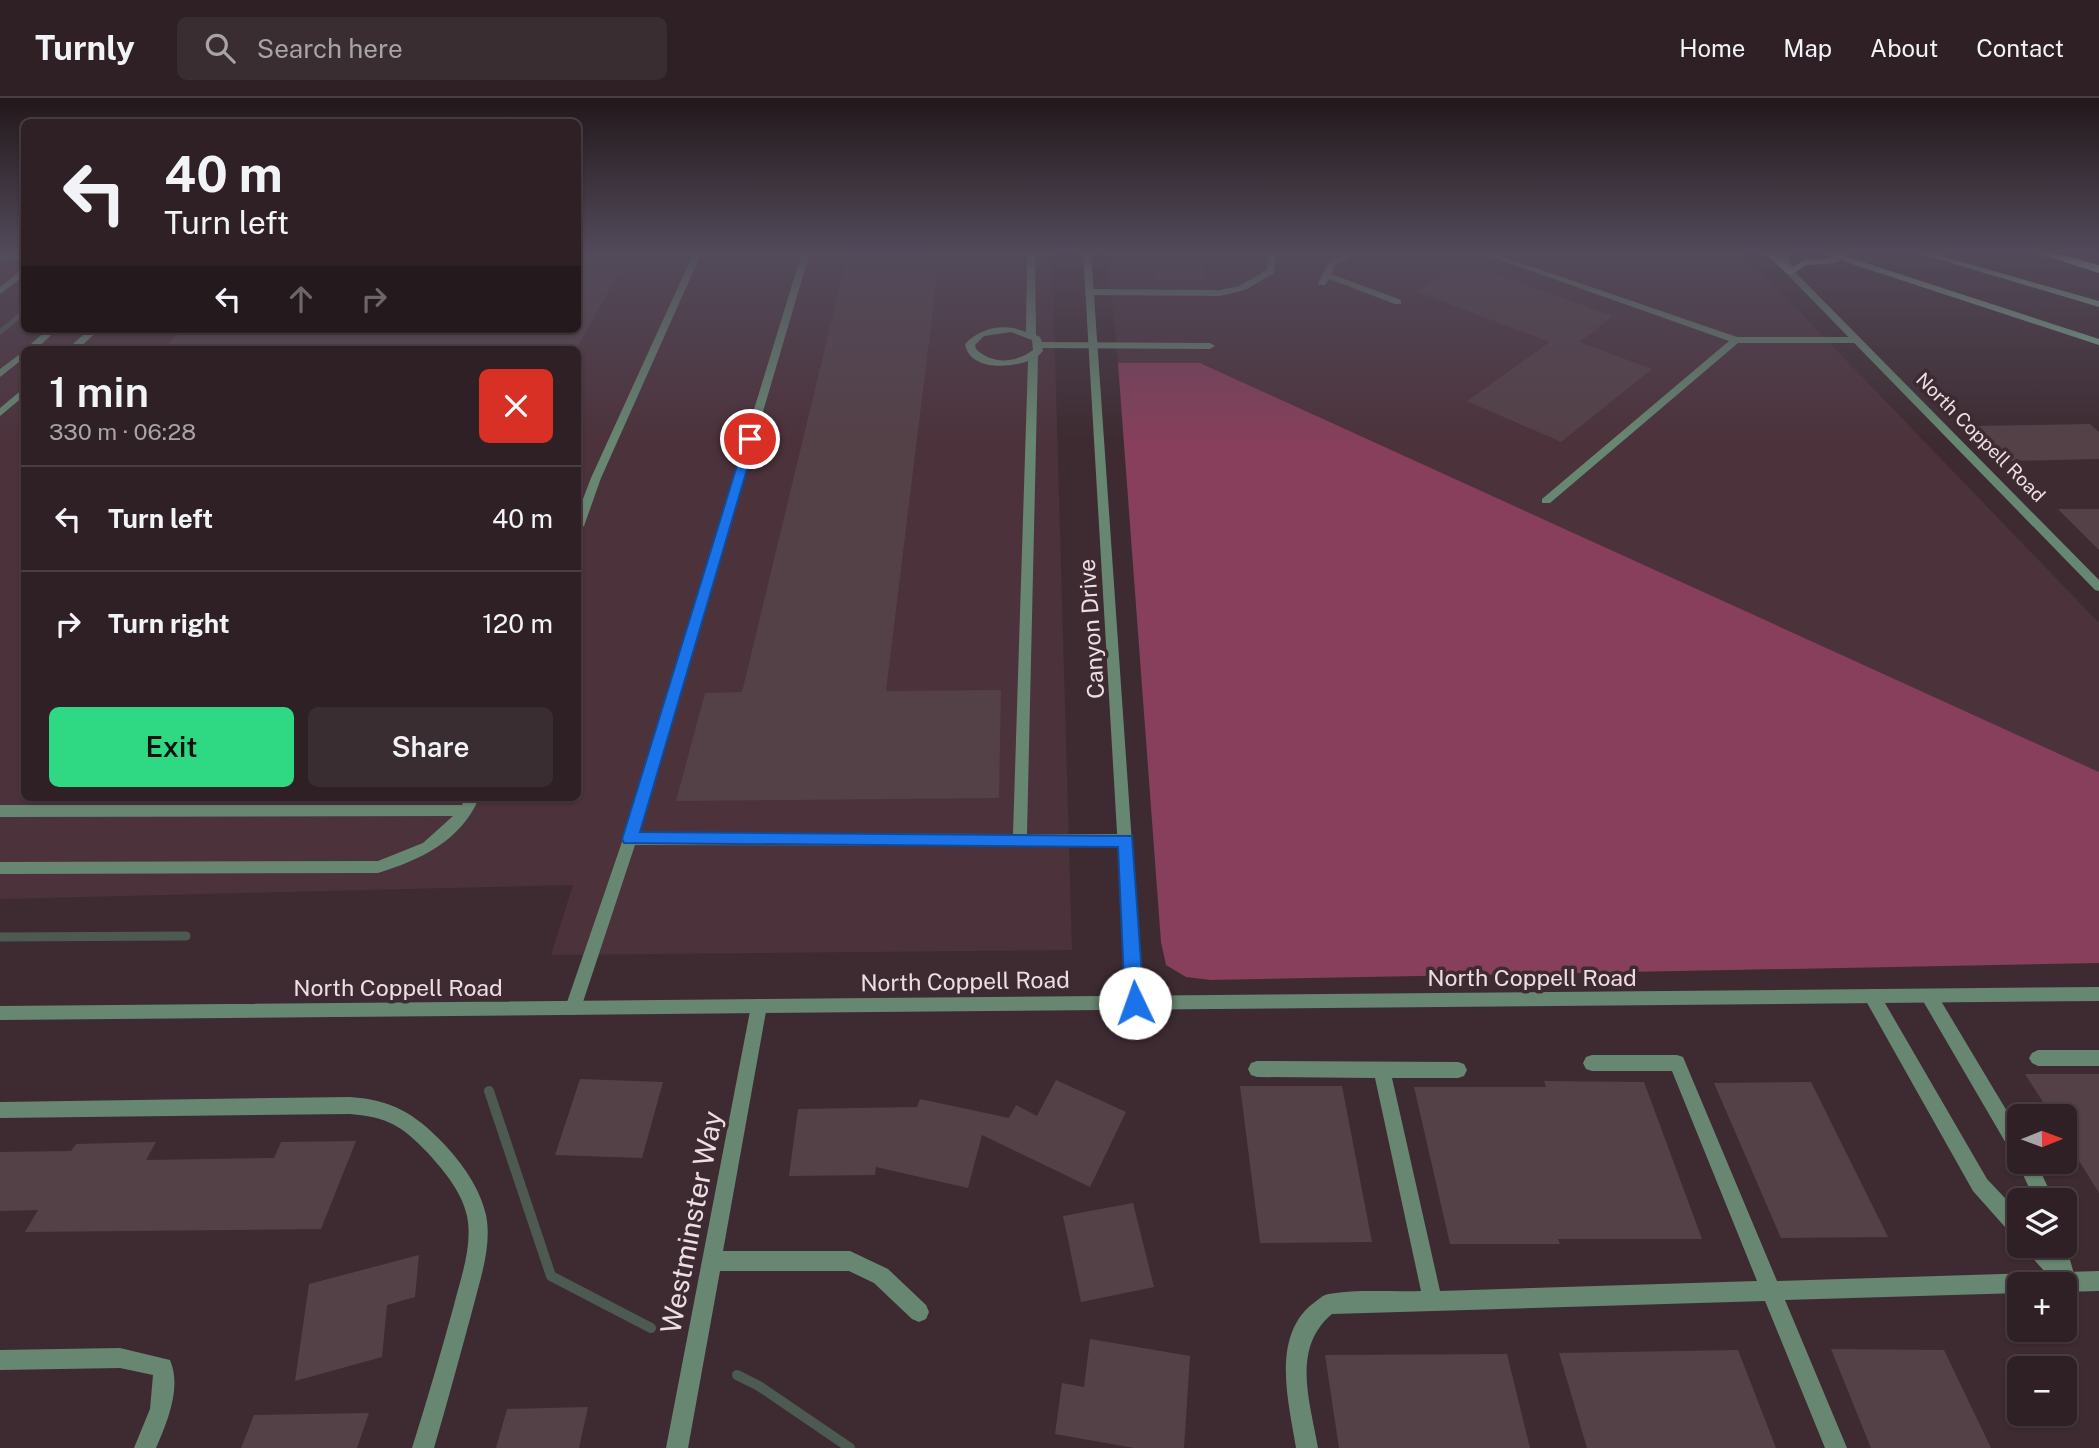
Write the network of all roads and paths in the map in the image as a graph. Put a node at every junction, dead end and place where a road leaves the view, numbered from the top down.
1 (670, 315) edge
2 (787, 315) edge
3 (1031, 315) edge
4 (1091, 315) edge
5 (1664, 315) edge
6 (1832, 315) edge
7 (2016, 315) edge
8 (49, 333) edge
9 (90, 333) edge
10 (1031, 335) junction
11 (1736, 340) junction
12 (1857, 340) junction
13 (2099, 342) edge
14 (1093, 344) junction
15 (34, 346) edge
16 (76, 346) edge
17 (1210, 346) dead end
18 (1037, 350) junction
19 (21, 356) edge
20 (0, 374) edge
21 (21, 394) edge
22 (0, 413) edge
23 (1546, 501) dead end
24 (581, 518) edge
25 (2099, 587) edge
26 (382, 804) edge
27 (469, 804) edge
28 (0, 811) edge
29 (1020, 838) junction
30 (630, 839) junction
31 (1126, 840) junction
32 (0, 868) edge
33 (2099, 994) edge
34 (1872, 996) junction
35 (1929, 996) junction
36 (1135, 1003) junction
37 (759, 1006) junction
38 (573, 1008) junction
39 (0, 1013) edge
40 (2038, 1058) dead end
41 (2099, 1058) edge
42 (1592, 1063) dead end
43 (1257, 1069) dead end
44 (1381, 1070) junction
45 (1458, 1070) dead end
46 (0, 1110) edge
47 (2007, 1129) edge
48 (2007, 1215) edge
49 (2046, 1258) edge
50 (712, 1261) junction
51 (2059, 1272) edge
52 (2077, 1280) edge
53 (2099, 1281) edge
54 (2007, 1282) edge
55 (1774, 1292) junction
56 (1432, 1299) junction
57 (919, 1312) dead end
58 (0, 1360) edge
59 (145, 1448) edge
60 (423, 1448) edge
61 (677, 1448) edge
62 (1307, 1448) edge
63 (1836, 1448) edge

1 - 24 street
2 - 30 street
3 - 10 street
4 - 14 street, Canyon Drive
5 - 11 street
6 - 12 street, North Coppell Road
7 - 13 main road
8 - 15 street
9 - 16 street
10 - 18 street
10 - 18 street
11 - 12 street
11 - 23 street
12 - 25 street, North Coppell Road
14 - 17 street
14 - 18 street
14 - 31 street, Canyon Drive
18 - 29 street
19 - 20 street
21 - 22 street
26 - 27 street
26 - 28 street
27 - 32 street
29 - 30 street
29 - 31 street
30 - 38 street
31 - 36 street, Canyon Drive
33 - 35 street, North Coppell Road
34 - 35 street, North Coppell Road
34 - 36 street, North Coppell Road
34 - 48 street
35 - 47 street
36 - 37 street, North Coppell Road
37 - 38 street, North Coppell Road
37 - 50 street, Westminster Way
38 - 39 street, North Coppell Road
40 - 41 street
42 - 55 street
43 - 44 street
44 - 45 street
44 - 56 street
46 - 60 street
49 - 51 street
50 - 57 street
50 - 61 street, Westminster Way
52 - 53 street
54 - 55 street
55 - 56 street
55 - 63 street
56 - 62 street
58 - 59 street

